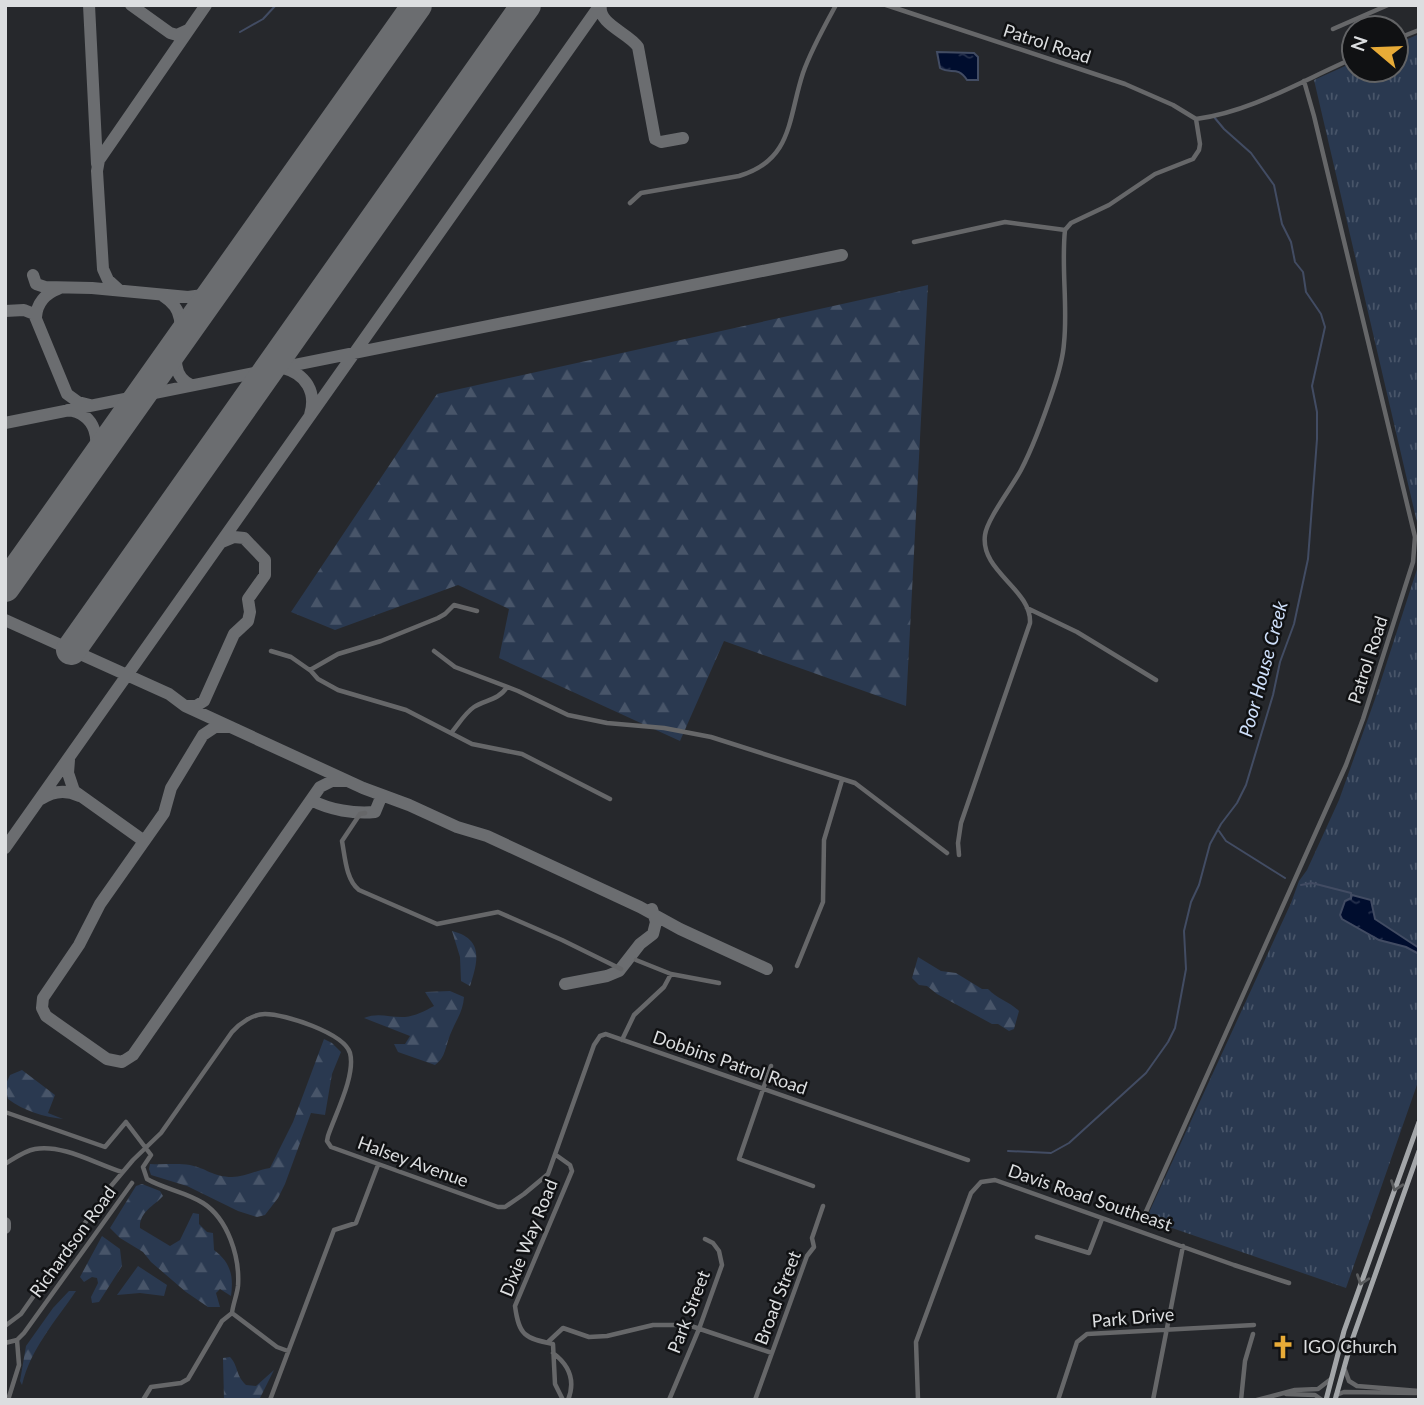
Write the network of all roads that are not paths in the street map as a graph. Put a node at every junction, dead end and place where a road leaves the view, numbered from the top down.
1 (836, 5) edge
2 (886, 5) edge
3 (1388, 5) edge
4 (1381, 7) edge
5 (1334, 29) dead end
6 (1340, 64) edge
7 (1304, 81) junction
8 (1196, 119) junction
9 (630, 204) dead end
10 (1065, 230) junction
11 (914, 242) dead end
12 (1027, 608) junction
13 (477, 611) dead end
14 (271, 651) dead end
15 (435, 651) dead end
16 (310, 670) junction
17 (1156, 680) dead end
18 (507, 687) junction
19 (451, 733) junction
20 (842, 780) junction
21 (610, 799) dead end
22 (365, 813) dead end
23 (947, 853) dead end
24 (959, 855) dead end
25 (636, 960) dead end
26 (797, 965) dead end
27 (621, 969) dead end
28 (671, 974) junction
29 (719, 984) dead end
30 (606, 1034) joint
31 (622, 1040) junction
32 (771, 1066) dead end
33 (761, 1089) junction
34 (5, 1112) edge
35 (1419, 1122) edge
36 (146, 1149) junction
37 (1419, 1151) edge
38 (556, 1155) junction
39 (968, 1160) dead end
40 (5, 1164) edge
41 (378, 1164) junction
42 (122, 1172) junction
43 (132, 1183) dead end
44 (813, 1186) dead end
45 (823, 1206) dead end
46 (1144, 1216) dead end
47 (1102, 1219) junction
48 (1037, 1237) dead end
49 (705, 1239) dead end
50 (1184, 1246) junction
51 (1289, 1283) dead end
52 (232, 1312) junction
53 (1254, 1325) dead end
54 (5, 1326) edge
55 (1167, 1328) junction
56 (699, 1329) junction
57 (1253, 1334) dead end
58 (17, 1340) junction
59 (5, 1343) edge
60 (547, 1343) junction
61 (288, 1351) junction
62 (553, 1352) junction
63 (772, 1353) junction
64 (1344, 1367) junction
65 (1331, 1379) junction
66 (1419, 1392) edge
67 (1281, 1394) junction
68 (1335, 1398) edge
69 (8, 1400) edge
70 (143, 1400) edge
71 (270, 1400) edge
72 (563, 1400) edge
73 (568, 1400) edge
74 (669, 1400) edge
75 (755, 1400) edge
76 (918, 1400) edge
77 (1058, 1400) edge
78 (1153, 1400) edge
79 (1241, 1400) edge
80 (1257, 1400) edge
81 (1324, 1400) edge

1 - 9 street
2 - 8 street, Patrol Road
3 - 4 street
4 - 5 street
6 - 7 street
7 - 8 street
7 - 46 street, Patrol Road
8 - 10 street
10 - 11 street
10 - 12 street
12 - 17 street
12 - 24 street
13 - 16 street
14 - 16 street
15 - 18 street
16 - 19 street
18 - 19 street
18 - 20 street
19 - 21 street
20 - 23 street
20 - 26 street
22 - 27 street
25 - 28 street
28 - 29 street
28 - 31 street
30 - 31 street, Dobbins Patrol Road
30 - 38 street, Halsey Avenue
31 - 33 street, Dobbins Patrol Road
32 - 33 street
33 - 39 street, Dobbins Patrol Road
33 - 44 street
34 - 36 street
35 -> 65 main road
36 - 41 street, Halsey Avenue
36 - 42 street, Halsey Avenue
36 - 52 street
37 - 64 main road
38 - 41 street, Halsey Avenue
38 - 60 street, Dixie Way Road
40 - 42 street
41 - 61 street
42 - 54 street, Halsey Avenue
43 - 58 street, Richardson Road
45 - 63 street, Broad Street
47 - 48 street
47 - 50 street, Davis Road Southeast
47 - 76 street, Davis Road Southeast
49 - 56 street, Park Street
50 - 51 street, Davis Road Southeast
50 - 55 street
52 - 61 street
52 - 70 street
53 - 55 street, Park Drive
55 - 77 street, Park Drive
55 - 78 street
56 - 60 street
56 - 63 street
56 - 74 street, Park Street
57 - 79 street
58 - 59 street
58 - 69 street
60 - 62 street, Dixie Way Road
61 - 71 street
62 - 72 street, Dixie Way Road
62 - 73 street
63 - 75 street, Broad Street
64 - 66 street
64 - 68 main road
65 - 67 street
65 - 81 main road
66 - 68 street
67 - 80 street
67 - 81 street

